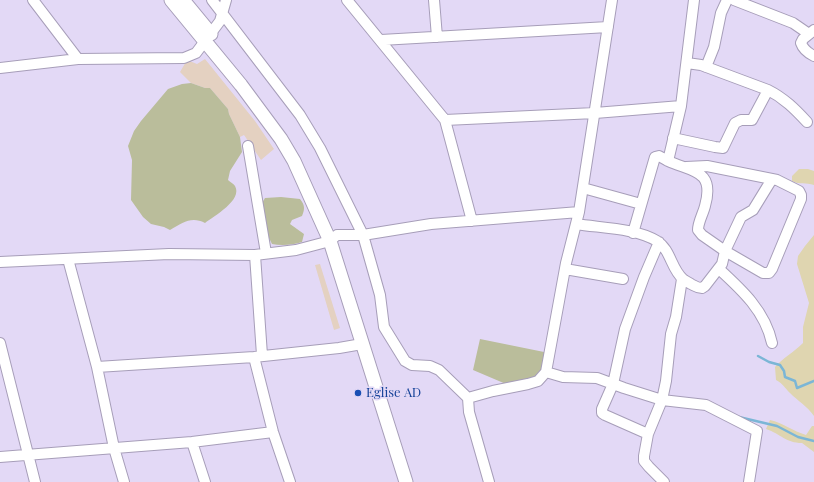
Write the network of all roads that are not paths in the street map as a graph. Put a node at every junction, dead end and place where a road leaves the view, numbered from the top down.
1 (33, 0) edge
2 (171, 0) edge
3 (183, 0) edge
4 (212, 0) edge
5 (226, 0) edge
6 (347, 0) edge
7 (434, 0) edge
8 (612, 0) edge
9 (694, 0) edge
10 (727, 0) edge
11 (734, 0) edge
12 (223, 14) junction
13 (608, 27) junction
14 (812, 32) edge
15 (437, 37) junction
16 (208, 38) junction
17 (381, 40) junction
18 (814, 56) edge
19 (78, 59) junction
20 (687, 63) junction
21 (706, 67) junction
22 (0, 68) edge
23 (768, 90) junction
24 (681, 106) junction
25 (594, 113) junction
26 (444, 120) junction
27 (807, 122) dead end
28 (673, 138) junction
29 (248, 146) dead end
30 (668, 161) junction
31 (686, 167) junction
32 (772, 179) junction
33 (583, 188) junction
34 (641, 204) junction
35 (579, 212) junction
36 (472, 221) junction
37 (576, 224) junction
38 (633, 233) junction
39 (363, 235) junction
40 (333, 238) junction
41 (659, 242) junction
42 (725, 251) junction
43 (266, 253) junction
44 (254, 255) junction
45 (68, 259) junction
46 (0, 262) edge
47 (565, 269) junction
48 (719, 269) junction
49 (623, 279) dead end
50 (682, 279) junction
51 (0, 343) edge
52 (772, 343) dead end
53 (362, 344) junction
54 (258, 356) junction
55 (97, 367) junction
56 (546, 372) junction
57 (613, 384) junction
58 (468, 398) junction
59 (662, 400) junction
60 (273, 432) junction
61 (648, 434) junction
62 (192, 442) junction
63 (114, 448) junction
64 (28, 455) junction
65 (0, 457) edge
66 (35, 482) edge
67 (124, 482) edge
68 (205, 482) edge
69 (290, 482) edge
70 (406, 482) edge
71 (414, 482) edge
72 (489, 482) edge
73 (664, 482) edge
74 (749, 482) edge

1 - 19 street
2 - 16 street
3 - 16 street
4 - 12 street
5 - 12 street
6 - 17 street
7 - 15 street
8 - 13 street
9 - 20 street
10 - 21 street
11 - 14 street
12 - 16 street
12 - 39 street
13 - 15 street
13 - 25 street
14 - 18 street
15 - 17 street
16 - 19 street
16 - 40 street
17 - 26 street
19 - 22 street
20 - 21 street
20 - 24 street
21 - 23 street
23 - 27 street
23 - 28 street
24 - 25 street
24 - 28 street
25 - 26 street
25 - 33 street
26 - 36 street
28 - 30 street
29 - 43 street
30 - 31 street
30 - 34 street
31 - 32 street
31 - 42 street
32 - 42 street
32 - 42 street
33 - 34 street
33 - 35 street
34 - 38 street
35 - 36 street
35 - 37 street
36 - 39 street
37 - 38 street
37 - 47 street
38 - 41 street
39 - 40 street
39 - 58 street
40 - 43 street
40 - 53 street
40 - 71 street
41 - 50 street
41 - 57 street
42 - 48 street
43 - 44 street
44 - 45 street
44 - 54 street
45 - 46 street
45 - 55 street
47 - 49 street
47 - 56 street
48 - 50 street
48 - 52 street
50 - 59 street
51 - 64 street
53 - 54 street
53 - 70 street
54 - 55 street
54 - 60 street
55 - 63 street
56 - 57 street
56 - 58 street
57 - 59 street
57 - 61 street
58 - 72 street
59 - 61 street
59 - 74 street
60 - 62 street
60 - 69 street
61 - 73 street
62 - 63 street
62 - 68 street
63 - 64 street
63 - 67 street
64 - 65 street
64 - 66 street

